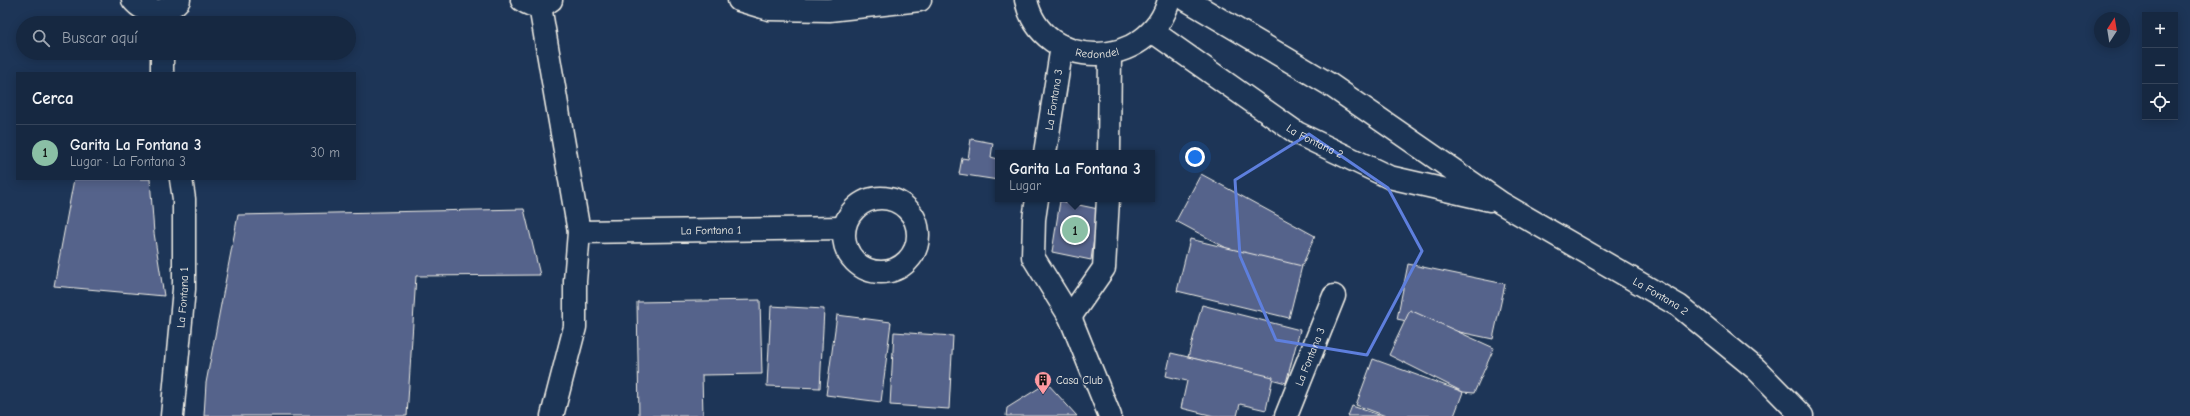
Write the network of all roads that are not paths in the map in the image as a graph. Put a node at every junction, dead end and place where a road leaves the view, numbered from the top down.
1 (133, 0) edge
2 (738, 0) edge
3 (920, 0) edge
4 (1026, 0) edge
5 (1169, 0) edge
6 (1187, 0) edge
7 (538, 2) edge
8 (167, 11) edge
9 (1152, 31) junction
10 (1062, 46) junction
11 (1110, 54) junction
12 (162, 60) edge
13 (162, 72) edge
14 (1045, 150) edge
15 (1109, 150) edge
16 (181, 180) edge
17 (1037, 202) edge
18 (1108, 202) edge
19 (1500, 203) junction
20 (844, 228) dead end
21 (579, 232) junction
22 (1334, 296) dead end
23 (1070, 317) junction
24 (172, 416) edge
25 (552, 416) edge
26 (1110, 416) edge
27 (1286, 416) edge
28 (1802, 416) edge

1 - 8 street
2 - 3 street
4 - 10 street, Redondel
5 - 9 street, Redondel
6 - 19 street, La Fontana 2
7 - 21 street
9 - 11 street, Redondel
9 - 19 street, La Fontana 2
10 - 11 street, Redondel
10 - 14 street, La Fontana 3
11 - 15 street
12 - 13 street
16 - 24 street, La Fontana 1
17 - 23 street
18 - 23 street
19 - 28 street, La Fontana 2
20 - 21 street, La Fontana 1
21 - 25 street
22 - 27 street, La Fontana 3
23 - 26 street

